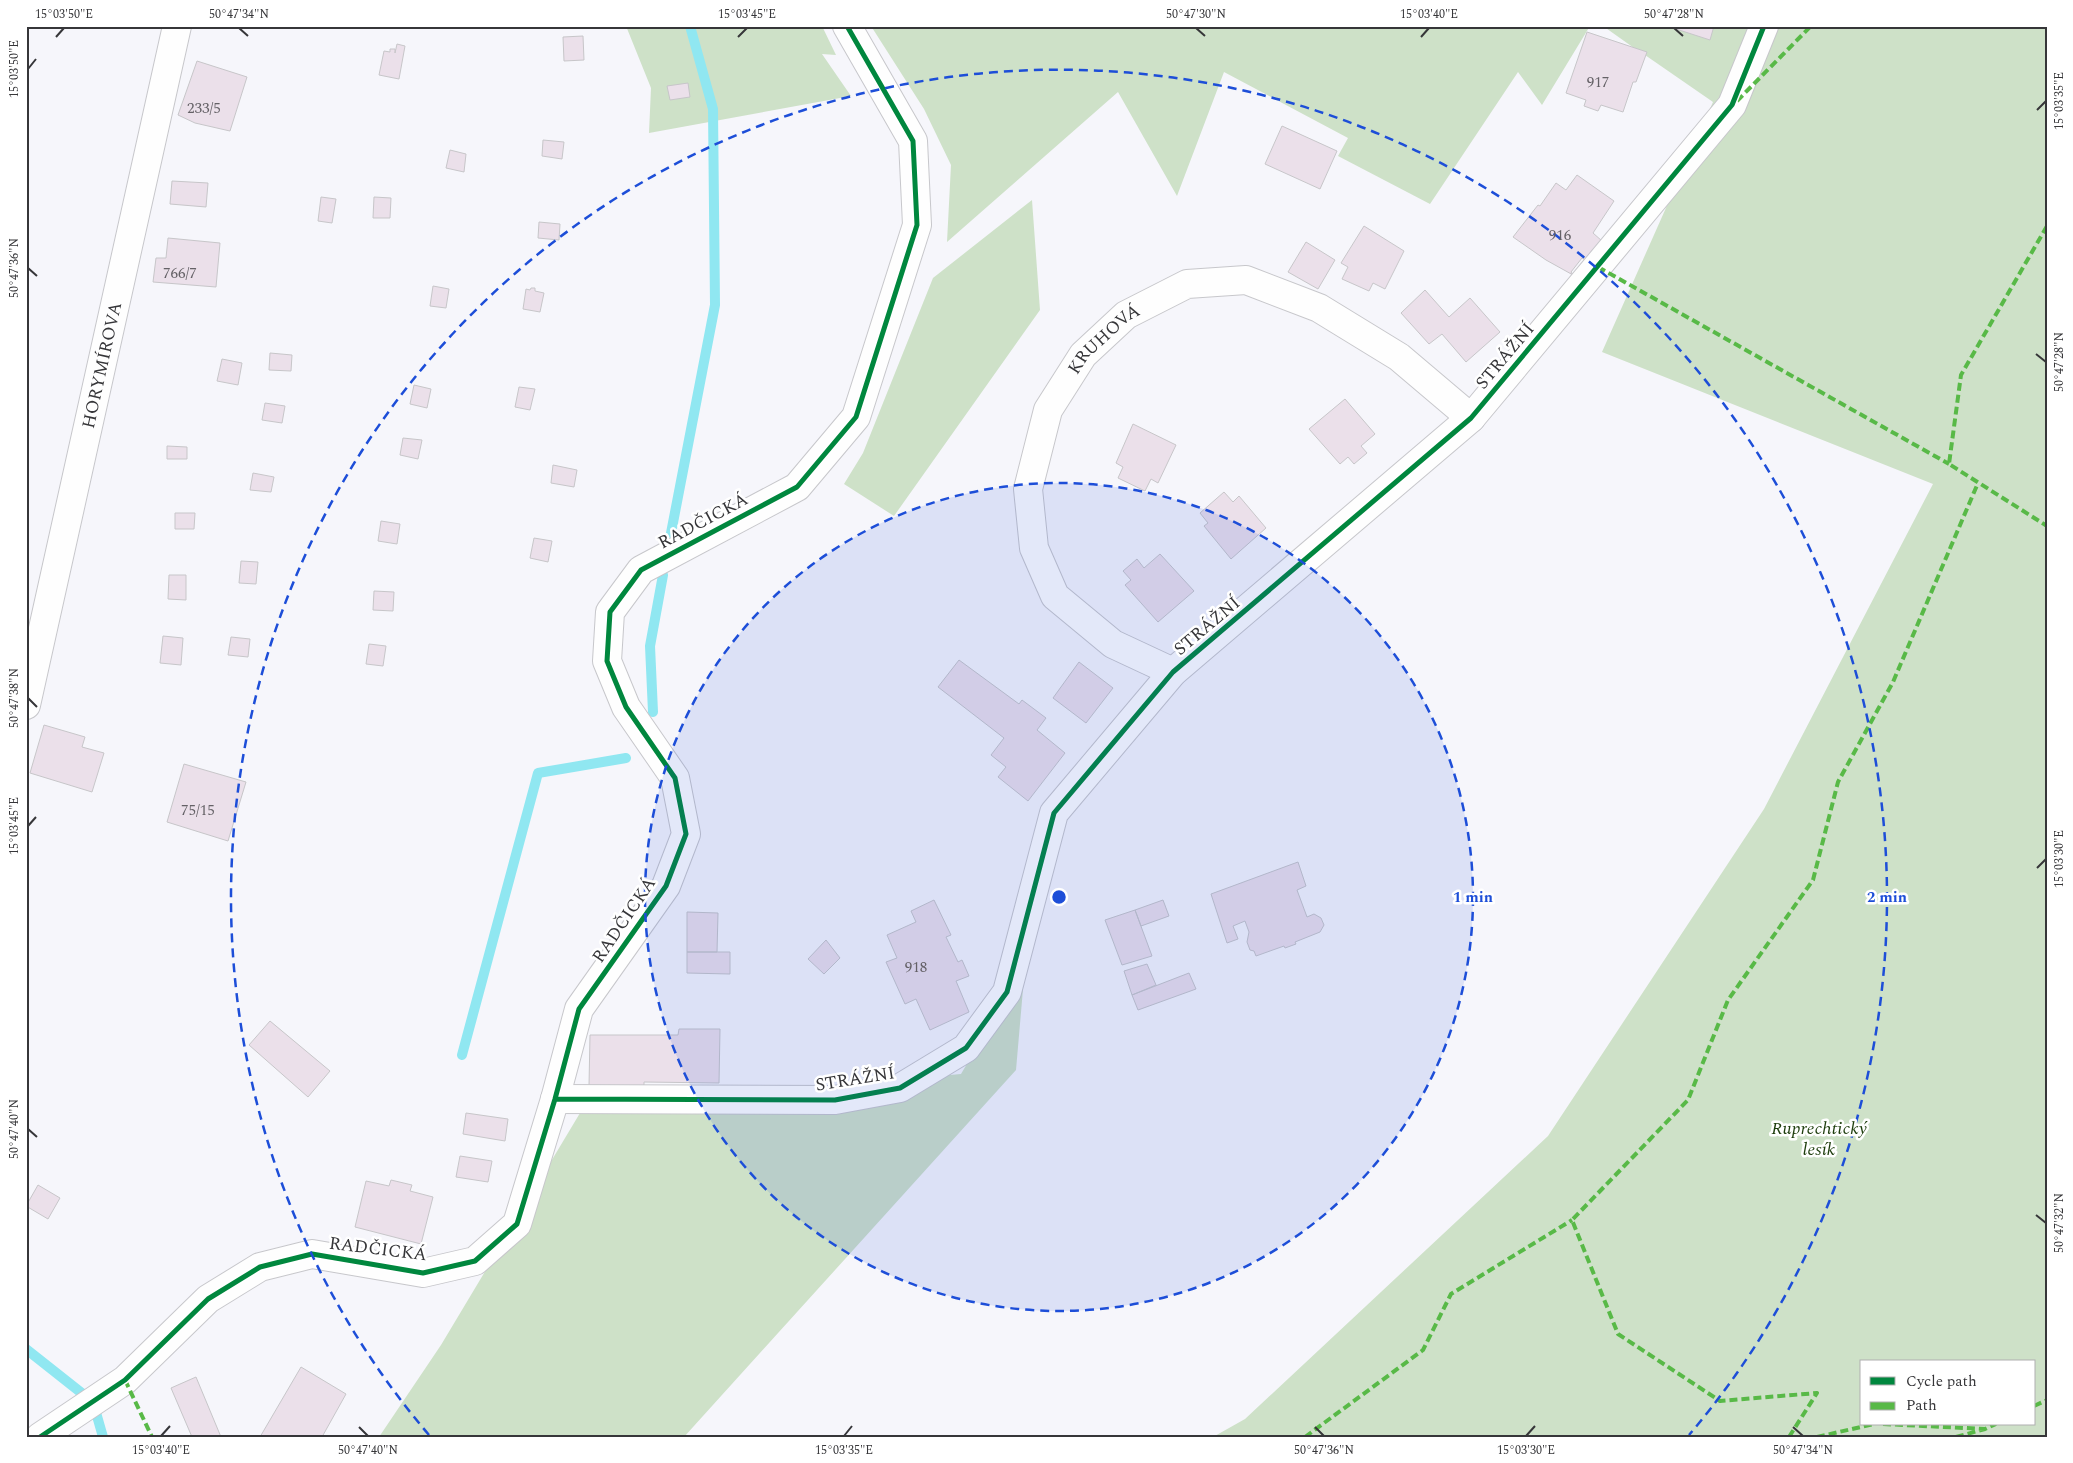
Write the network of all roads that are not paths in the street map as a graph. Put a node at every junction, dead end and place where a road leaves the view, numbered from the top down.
1 (177, 26) edge
2 (847, 26) edge
3 (1764, 26) edge
4 (1471, 418) junction
5 (1174, 672) junction
6 (26, 705) edge
7 (555, 1099) junction
8 (26, 1432) edge
9 (30, 1437) edge
10 (40, 1437) edge

1 - 6 street, HORYMÍROVA
2 - 7 street, RADČICKÁ
3 - 4 street, STRÁŽNÍ
4 - 5 street, STRÁŽNÍ
4 - 5 street, KRUHOVÁ
5 - 7 street, STRÁŽNÍ
7 - 10 street, RADČICKÁ
8 - 9 street

